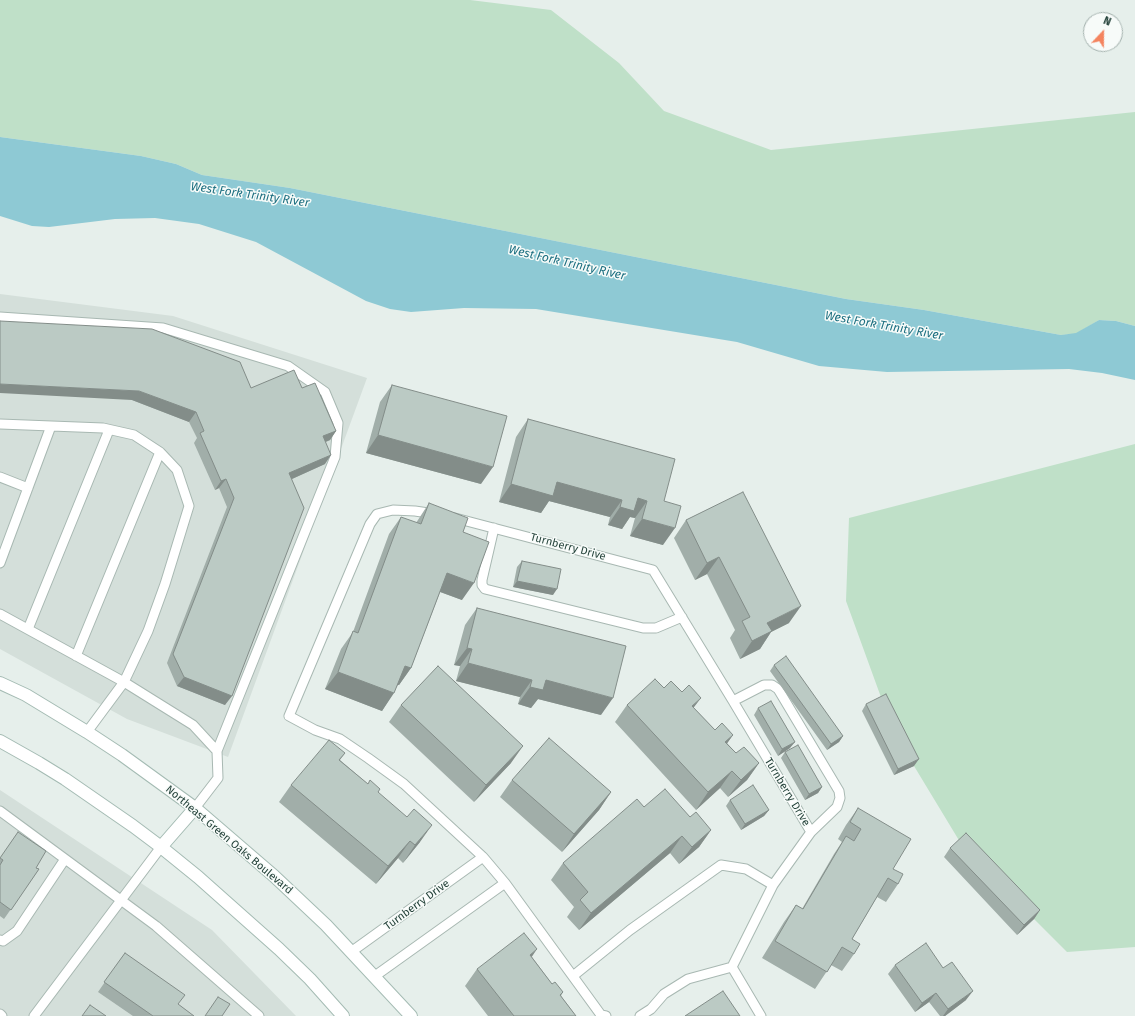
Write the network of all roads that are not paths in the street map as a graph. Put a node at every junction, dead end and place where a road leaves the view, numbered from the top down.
1 (0, 317) edge
2 (0, 424) edge
3 (51, 426) junction
4 (109, 430) junction
5 (160, 452) junction
6 (0, 477) edge
7 (28, 488) junction
8 (494, 528) junction
9 (0, 563) edge
10 (0, 614) edge
11 (682, 617) junction
12 (28, 630) junction
13 (76, 656) junction
14 (124, 682) junction
15 (0, 683) edge
16 (733, 701) junction
17 (87, 732) junction
18 (0, 741) edge
19 (217, 751) junction
20 (195, 808) junction
21 (0, 812) edge
22 (811, 832) junction
23 (161, 847) junction
24 (483, 857) junction
25 (65, 859) junction
26 (504, 883) junction
27 (773, 885) junction
28 (121, 900) junction
29 (0, 940) edge
30 (351, 952) junction
31 (732, 967) junction
32 (375, 976) junction
33 (573, 976) junction
34 (34, 1016) edge
35 (259, 1016) edge
36 (343, 1016) edge
37 (411, 1016) edge
38 (606, 1016) edge
39 (640, 1016) edge
40 (761, 1016) edge

1 - 19 lane
2 - 3 lane
3 - 4 lane
3 - 7 lane
4 - 5 lane
4 - 12 lane
5 - 13 lane
5 - 14 lane
6 - 7 lane
7 - 9 lane
8 - 11 lane, Turnberry Drive
8 - 11 lane
8 - 24 lane, Turnberry Drive
10 - 12 lane
11 - 16 lane, Turnberry Drive
12 - 13 lane
13 - 14 lane
14 - 17 lane
14 - 19 lane
15 - 17 main road, Northeast Green Oaks Boulevard
16 - 22 lane, Turnberry Drive
16 - 22 lane
17 - 20 main road, Northeast Green Oaks Boulevard
18 - 23 main road
19 - 20 lane
20 - 23 main road
20 - 30 main road, Northeast Green Oaks Boulevard
21 - 25 lane
22 - 27 lane, Turnberry Drive
23 - 28 lane
23 - 36 main road
24 - 26 lane, Turnberry Drive
24 - 30 lane, Turnberry Drive
25 - 28 lane
25 - 29 lane
26 - 32 lane
26 - 33 lane, Turnberry Drive
27 - 31 lane, Turnberry Drive
27 - 33 lane
28 - 34 lane
28 - 35 lane
30 - 32 main road, Northeast Green Oaks Boulevard
31 - 39 lane
31 - 40 lane
32 - 37 main road, Northeast Green Oaks Boulevard
33 - 38 lane, Turnberry Drive

